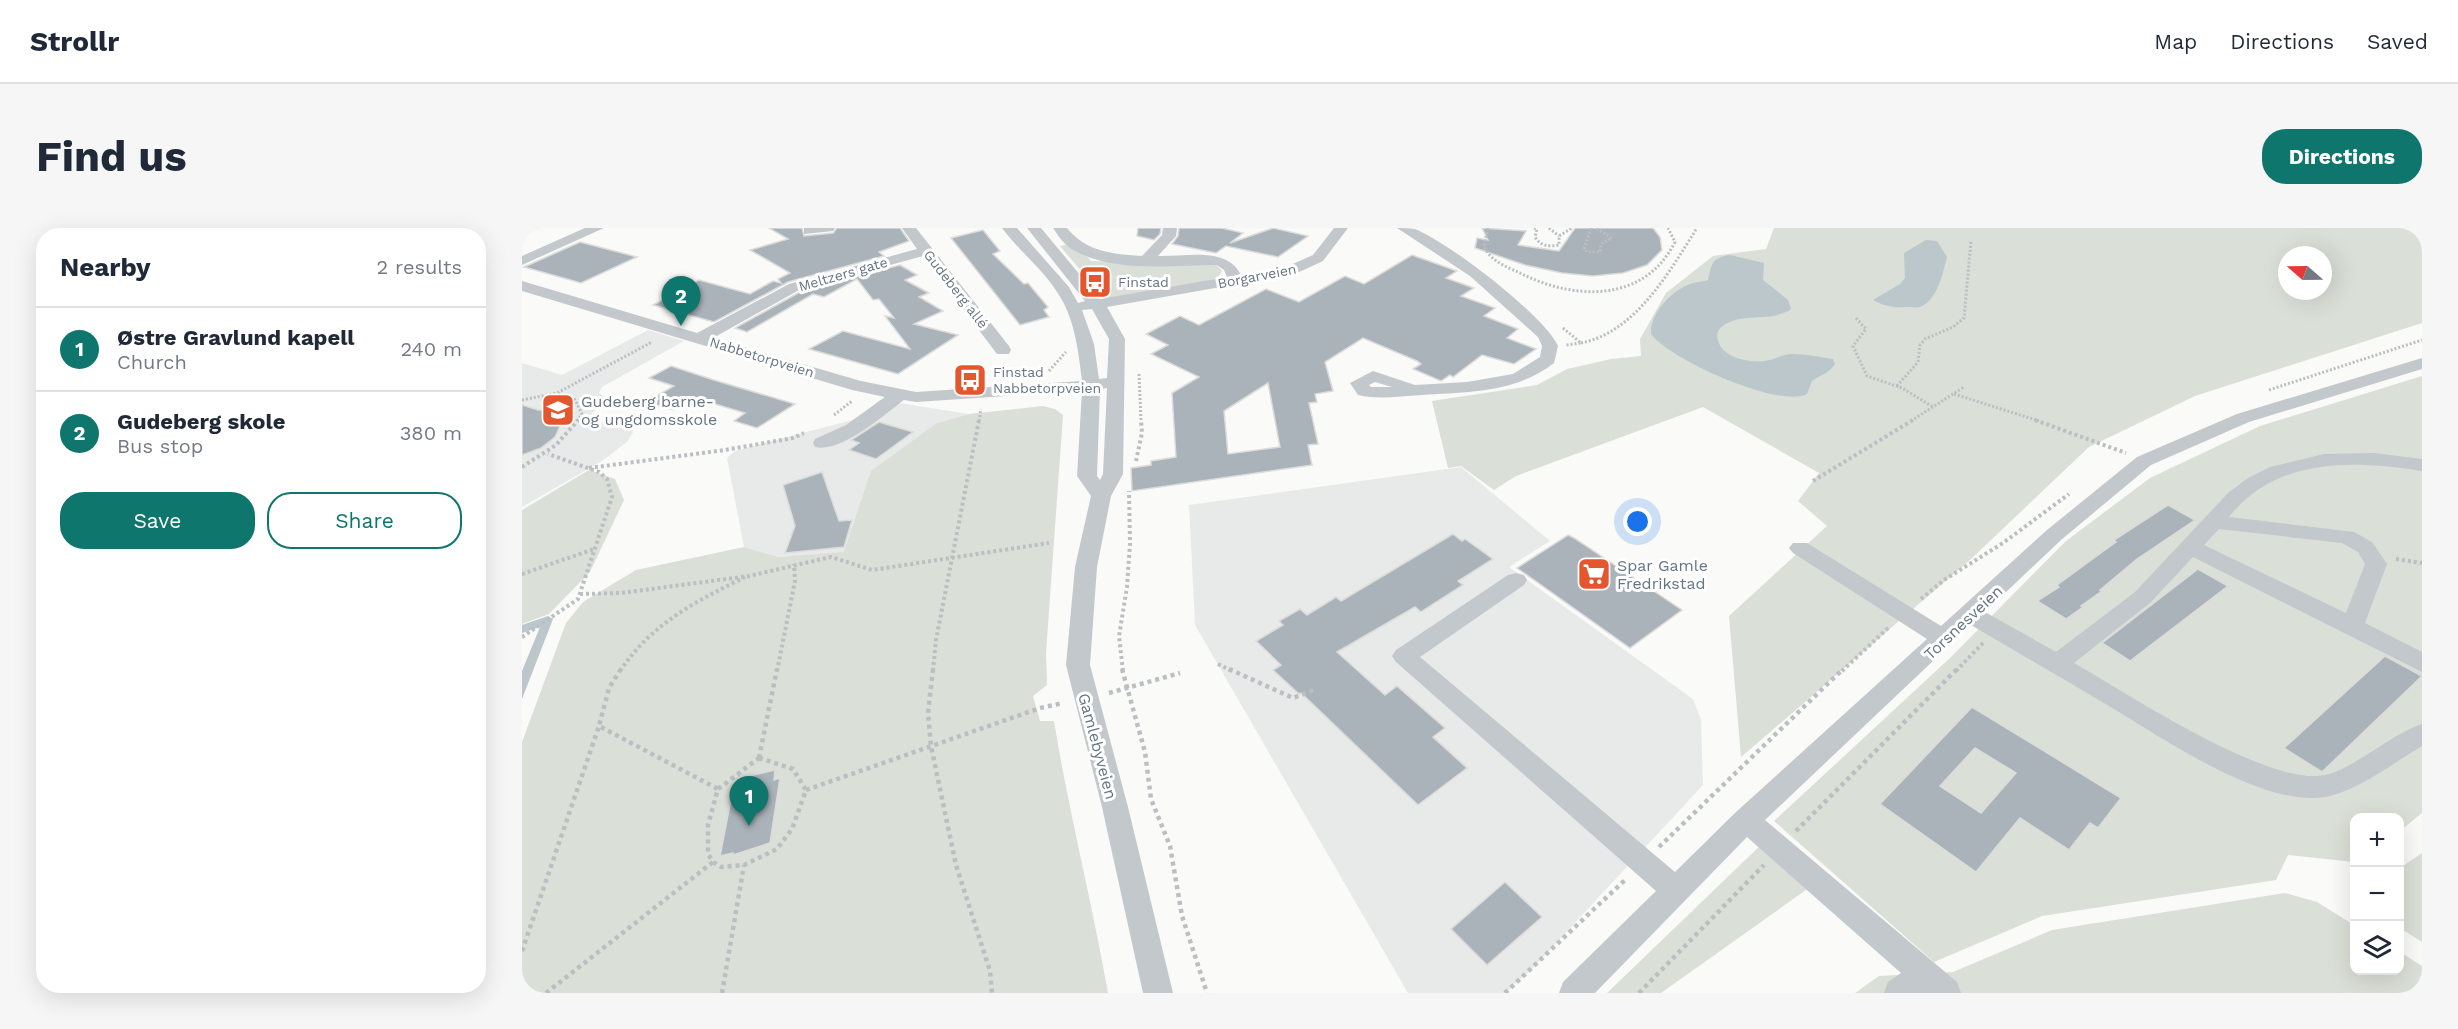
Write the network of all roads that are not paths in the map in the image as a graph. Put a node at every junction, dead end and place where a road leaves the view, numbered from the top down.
1 (597, 228) edge
2 (828, 228) edge
3 (909, 228) edge
4 (1009, 228) edge
5 (1034, 228) edge
6 (1060, 228) edge
7 (1170, 228) edge
8 (1341, 228) edge
9 (1404, 228) edge
10 (809, 231) dead end
11 (925, 251) junction
12 (1148, 259) junction
13 (522, 261) edge
14 (1237, 281) junction
15 (522, 286) edge
16 (1101, 309) junction
17 (1076, 313) junction
18 (700, 338) junction
19 (1003, 350) dead end
20 (2422, 363) edge
21 (1117, 375) junction
22 (1089, 379) junction
23 (1412, 390) dead end
24 (899, 395) junction
25 (822, 443) dead end
26 (2422, 465) edge
27 (1101, 496) junction
28 (2214, 522) junction
29 (2189, 546) junction
30 (1800, 548) dead end
31 (1516, 580) dead end
32 (1971, 614) junction
33 (2352, 626) junction
34 (1944, 639) junction
35 (2058, 663) junction
36 (2422, 663) edge
37 (2422, 734) edge
38 (1746, 820) junction
39 (1675, 890) junction
40 (1923, 987) edge
41 (1158, 993) edge
42 (1574, 993) edge

1 - 13 street
2 - 10 street
3 - 11 street, Gudeberg allé
4 - 17 street
5 - 16 street, Gamlebyveien
6 - 12 street
7 - 12 street
8 - 14 street, Borgarveien
9 - 23 street
11 - 18 street, Meltzers gate
11 - 19 street, Gudeberg allé
12 - 14 street
14 - 16 street, Borgarveien
15 - 18 street, Nabbetorpveien
16 - 17 street, Borgarveien
16 - 21 street, Gamlebyveien
17 - 22 street
18 - 24 street, Nabbetorpveien
20 - 32 street, Torsnesveien
21 - 22 street, Nabbetorpveien
21 - 27 street, Gamlebyveien
22 - 24 street, Nabbetorpveien
22 - 27 street
24 - 25 street
26 - 28 street
27 - 41 street, Gamlebyveien
28 - 29 street
28 - 33 street
29 - 33 street
29 - 35 street
30 - 34 street
31 - 39 street
32 - 34 street, Torsnesveien
32 - 35 street
33 - 36 street
34 - 38 street, Torsnesveien
35 - 37 street
38 - 39 street, Torsnesveien
38 - 40 street
39 - 42 street, Torsnesveien

